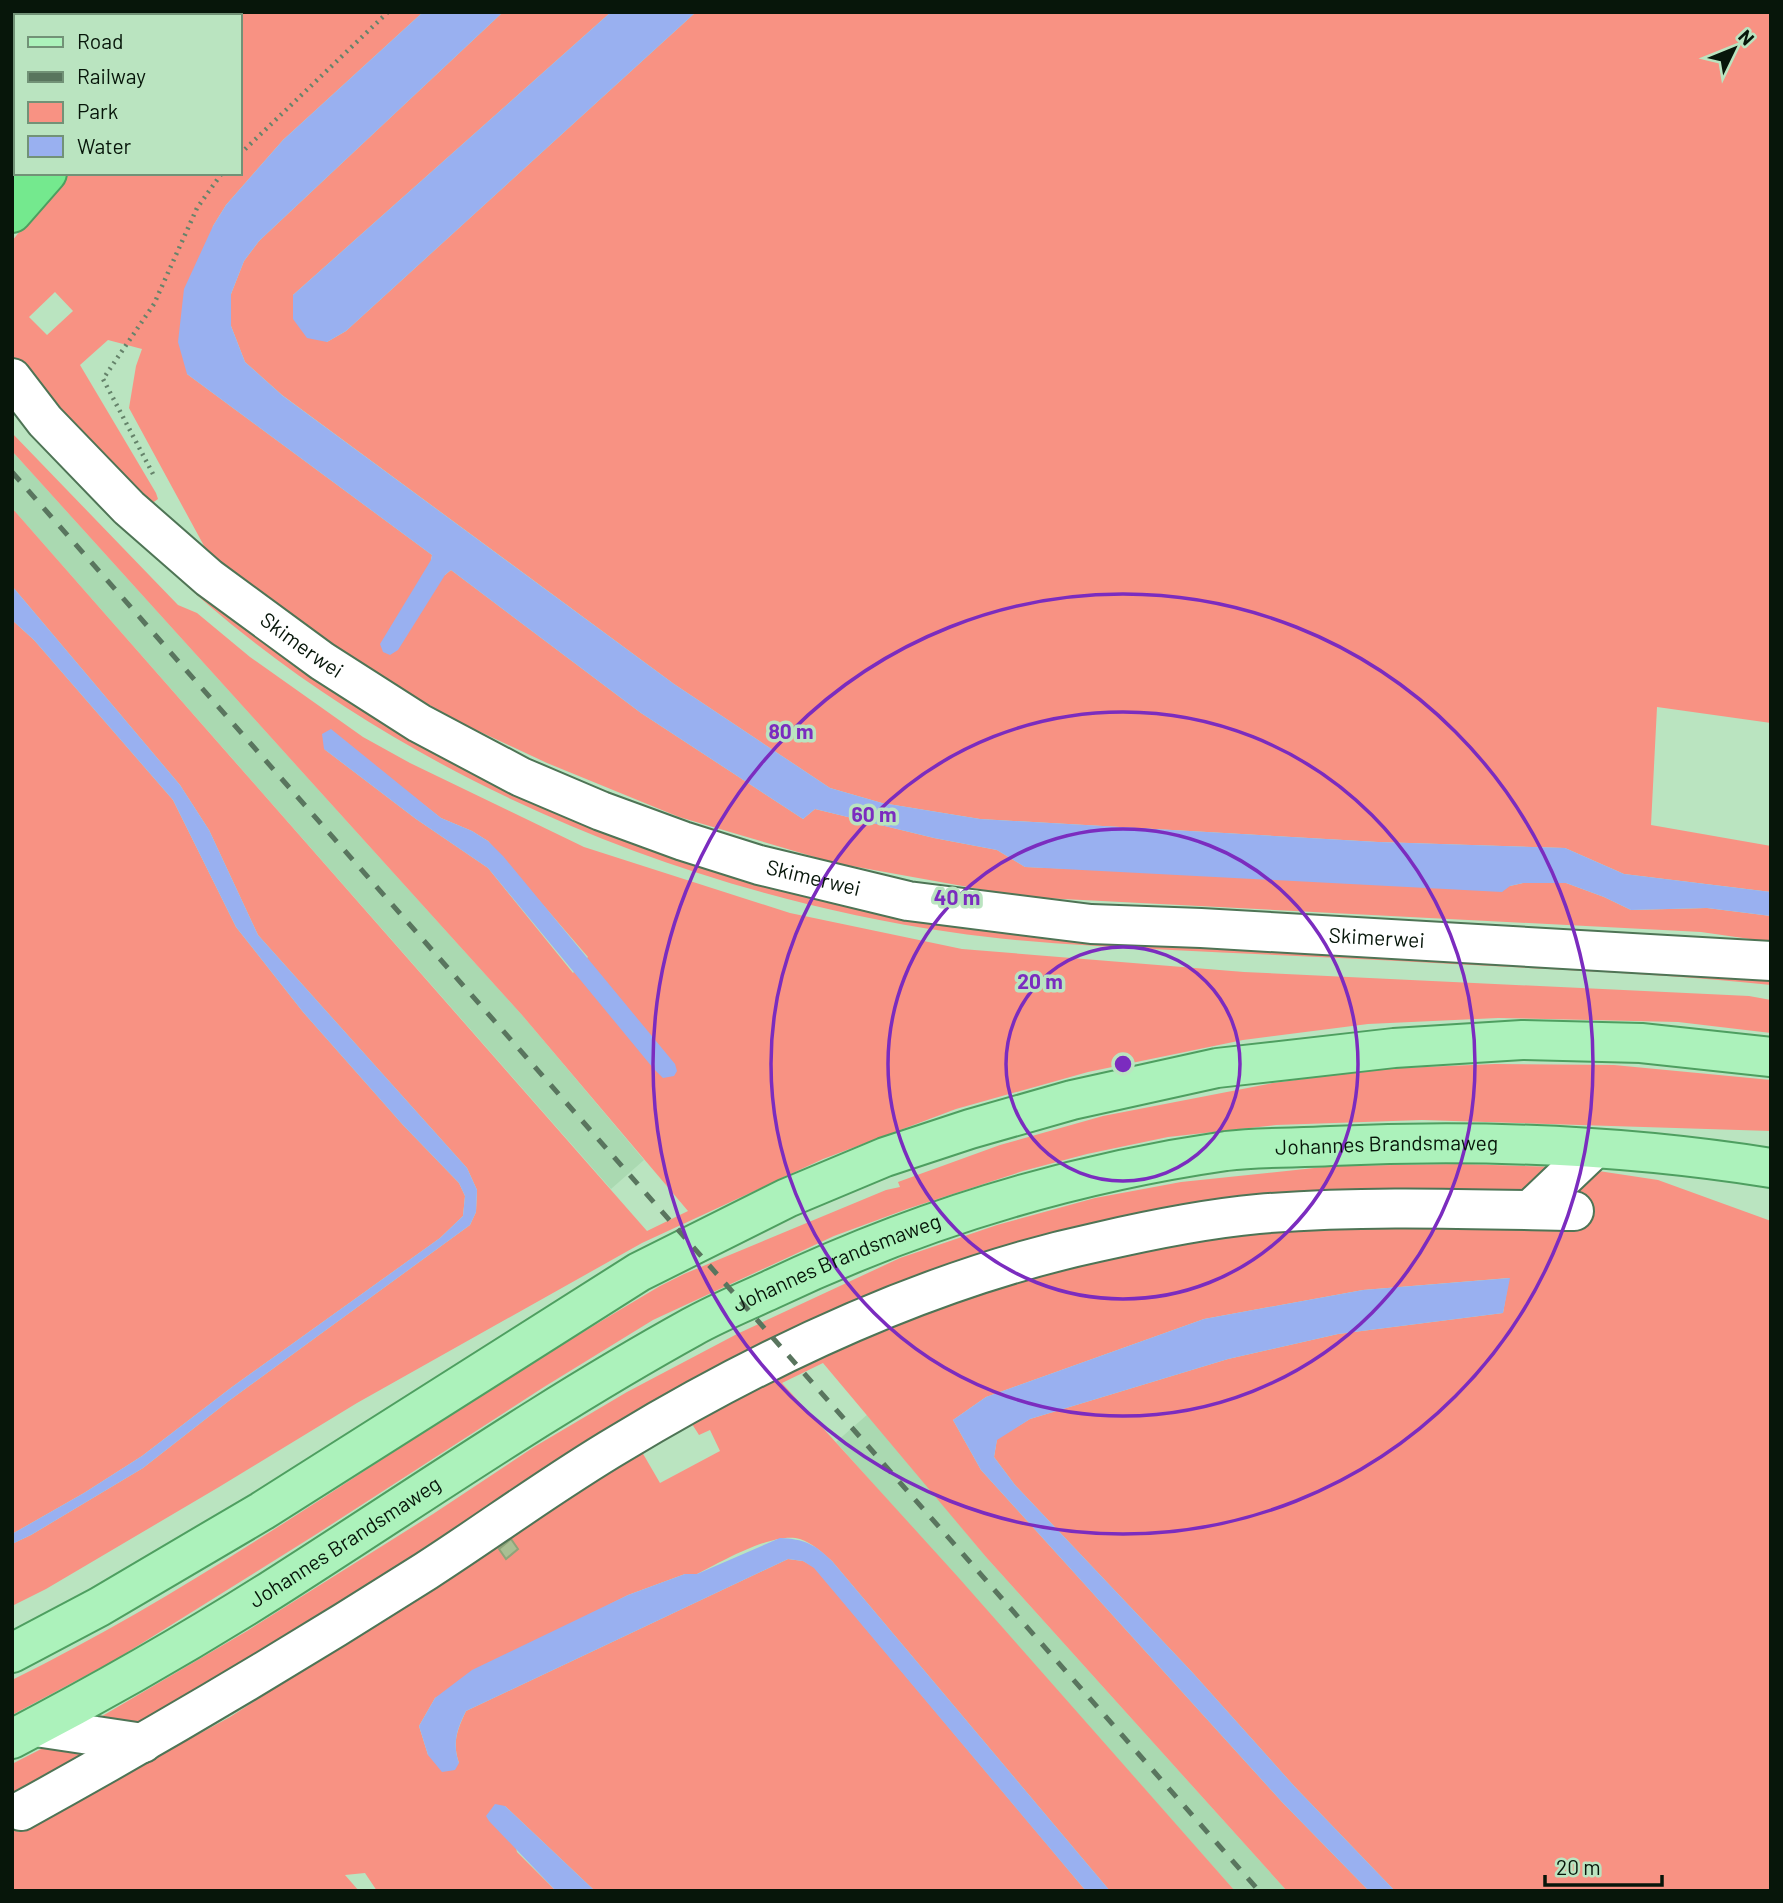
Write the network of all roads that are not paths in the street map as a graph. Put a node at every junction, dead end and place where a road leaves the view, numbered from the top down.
1 (45, 175) edge
2 (12, 213) edge
3 (12, 378) edge
4 (1771, 961) edge
5 (1771, 1057) edge
6 (1594, 1149) junction
7 (1771, 1168) edge
8 (1530, 1210) junction
9 (1574, 1211) dead end
10 (12, 1653) edge
11 (21, 1734) edge
12 (142, 1743) junction
13 (21, 1811) dead end

1 - 2 highway
3 - 4 street, Skimerwei
5 - 10 main road
6 - 7 main road, Johannes Brandsmaweg
6 - 8 street
6 - 11 main road, Johannes Brandsmaweg
8 - 9 street
8 - 12 street
11 - 12 street
12 - 13 street

